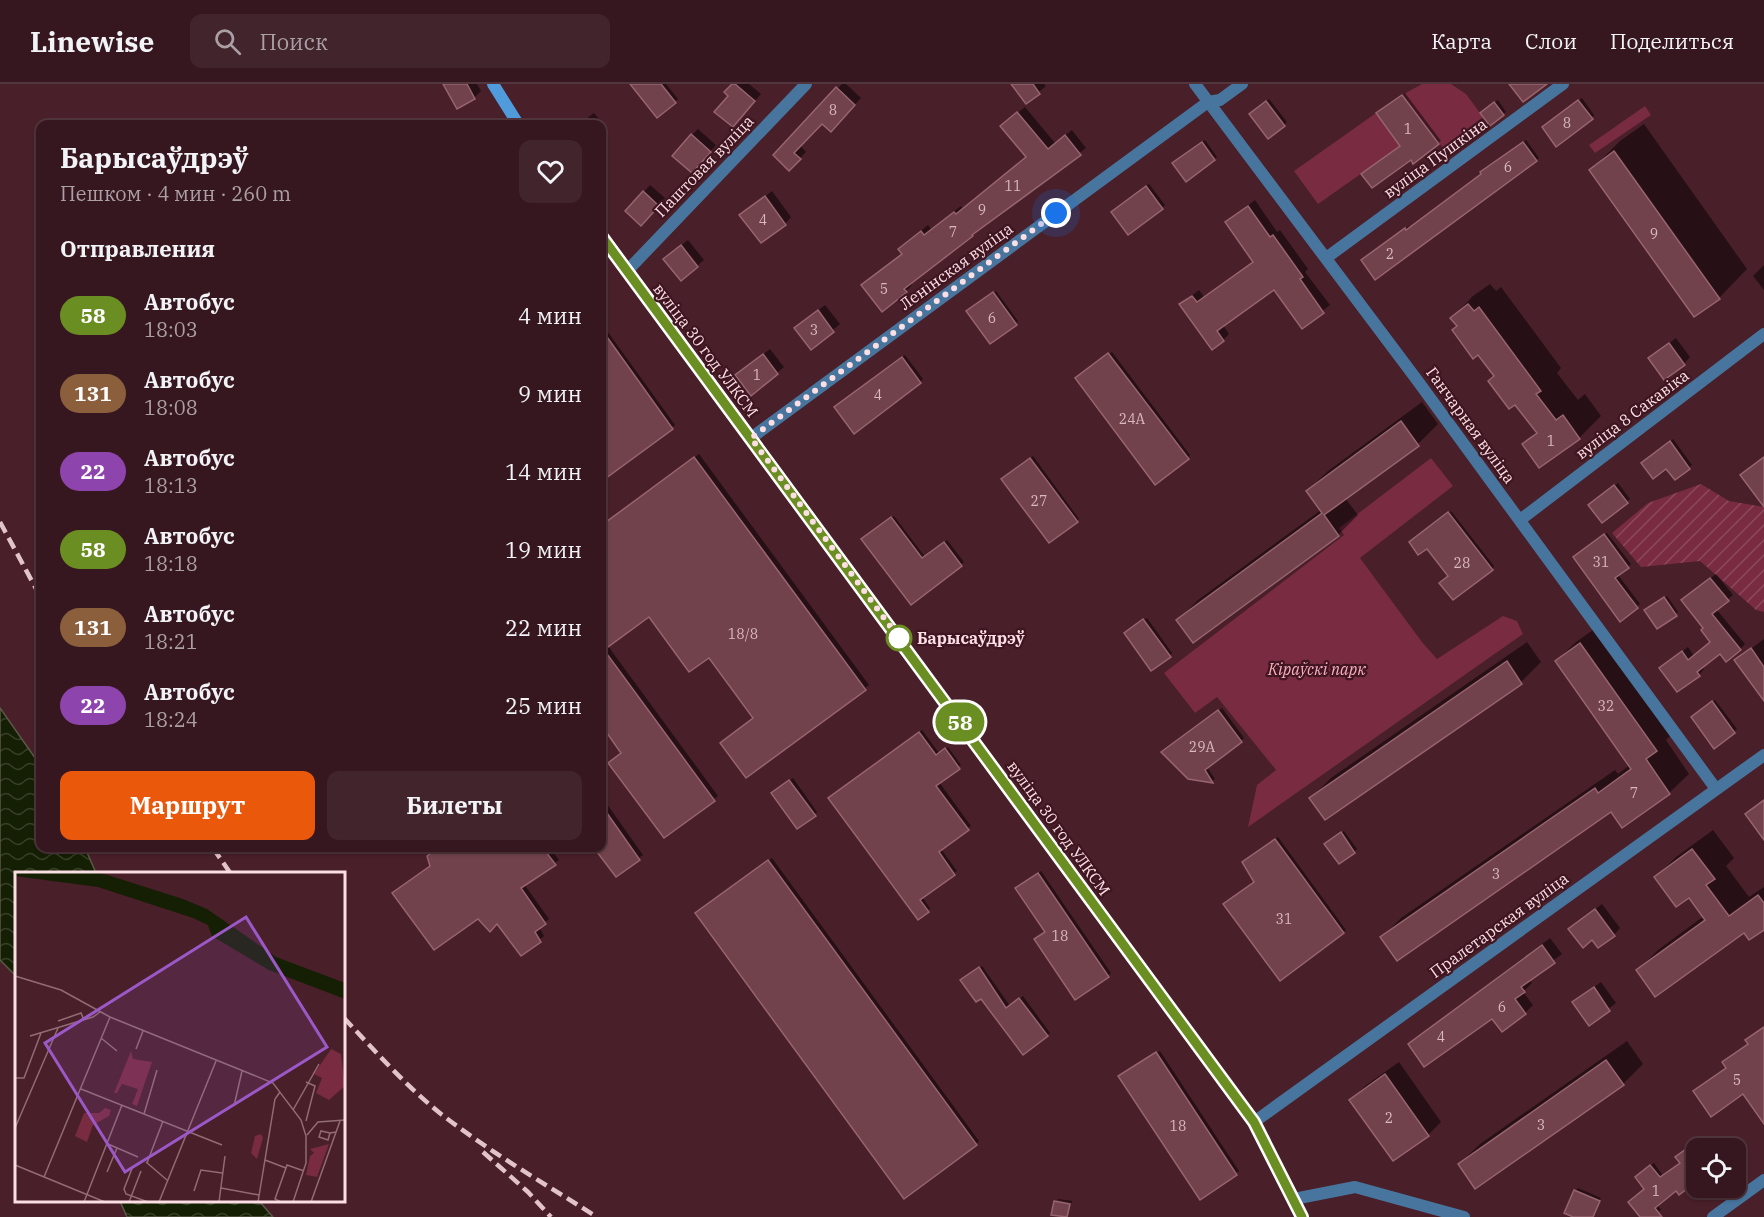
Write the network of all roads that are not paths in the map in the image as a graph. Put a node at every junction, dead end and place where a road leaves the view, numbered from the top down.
1 (493, 84) edge
2 (806, 84) edge
3 (1195, 84) edge
4 (1242, 84) edge
5 (1563, 84) edge
6 (1208, 102) junction
7 (515, 120) edge
8 (606, 242) edge
9 (1326, 258) junction
10 (627, 271) junction
11 (1764, 334) edge
12 (751, 438) junction
13 (1520, 520) junction
14 (1764, 755) edge
15 (1716, 789) junction
16 (1254, 1122) junction
17 (1764, 1180) edge
18 (1294, 1199) junction
19 (1302, 1217) edge
20 (1464, 1217) edge
21 (1713, 1217) edge

1 - 7 main road
2 - 10 street, Паштовая вуліца
3 - 6 street, Ганчарная вуліца
4 - 6 street, Ленінская вуліца
5 - 9 street, вуліца Пушкіна
6 - 9 street, Ганчарная вуліца
6 - 12 street, Ленінская вуліца
8 - 10 main road, вуліца 30 год УЛКСМ
9 - 13 street, Ганчарная вуліца
10 - 12 main road, вуліца 30 год УЛКСМ
11 - 13 street, вуліца 8 Сакавіка
12 - 16 main road, вуліца 30 год УЛКСМ
13 - 15 street, Ганчарная вуліца
14 - 15 street, Пралетарская вуліца
15 - 16 street, Пралетарская вуліца
16 - 18 main road, вуліца 30 год УЛКСМ
17 - 21 street
18 - 19 main road, вуліца 30 год УЛКСМ
18 - 20 street

